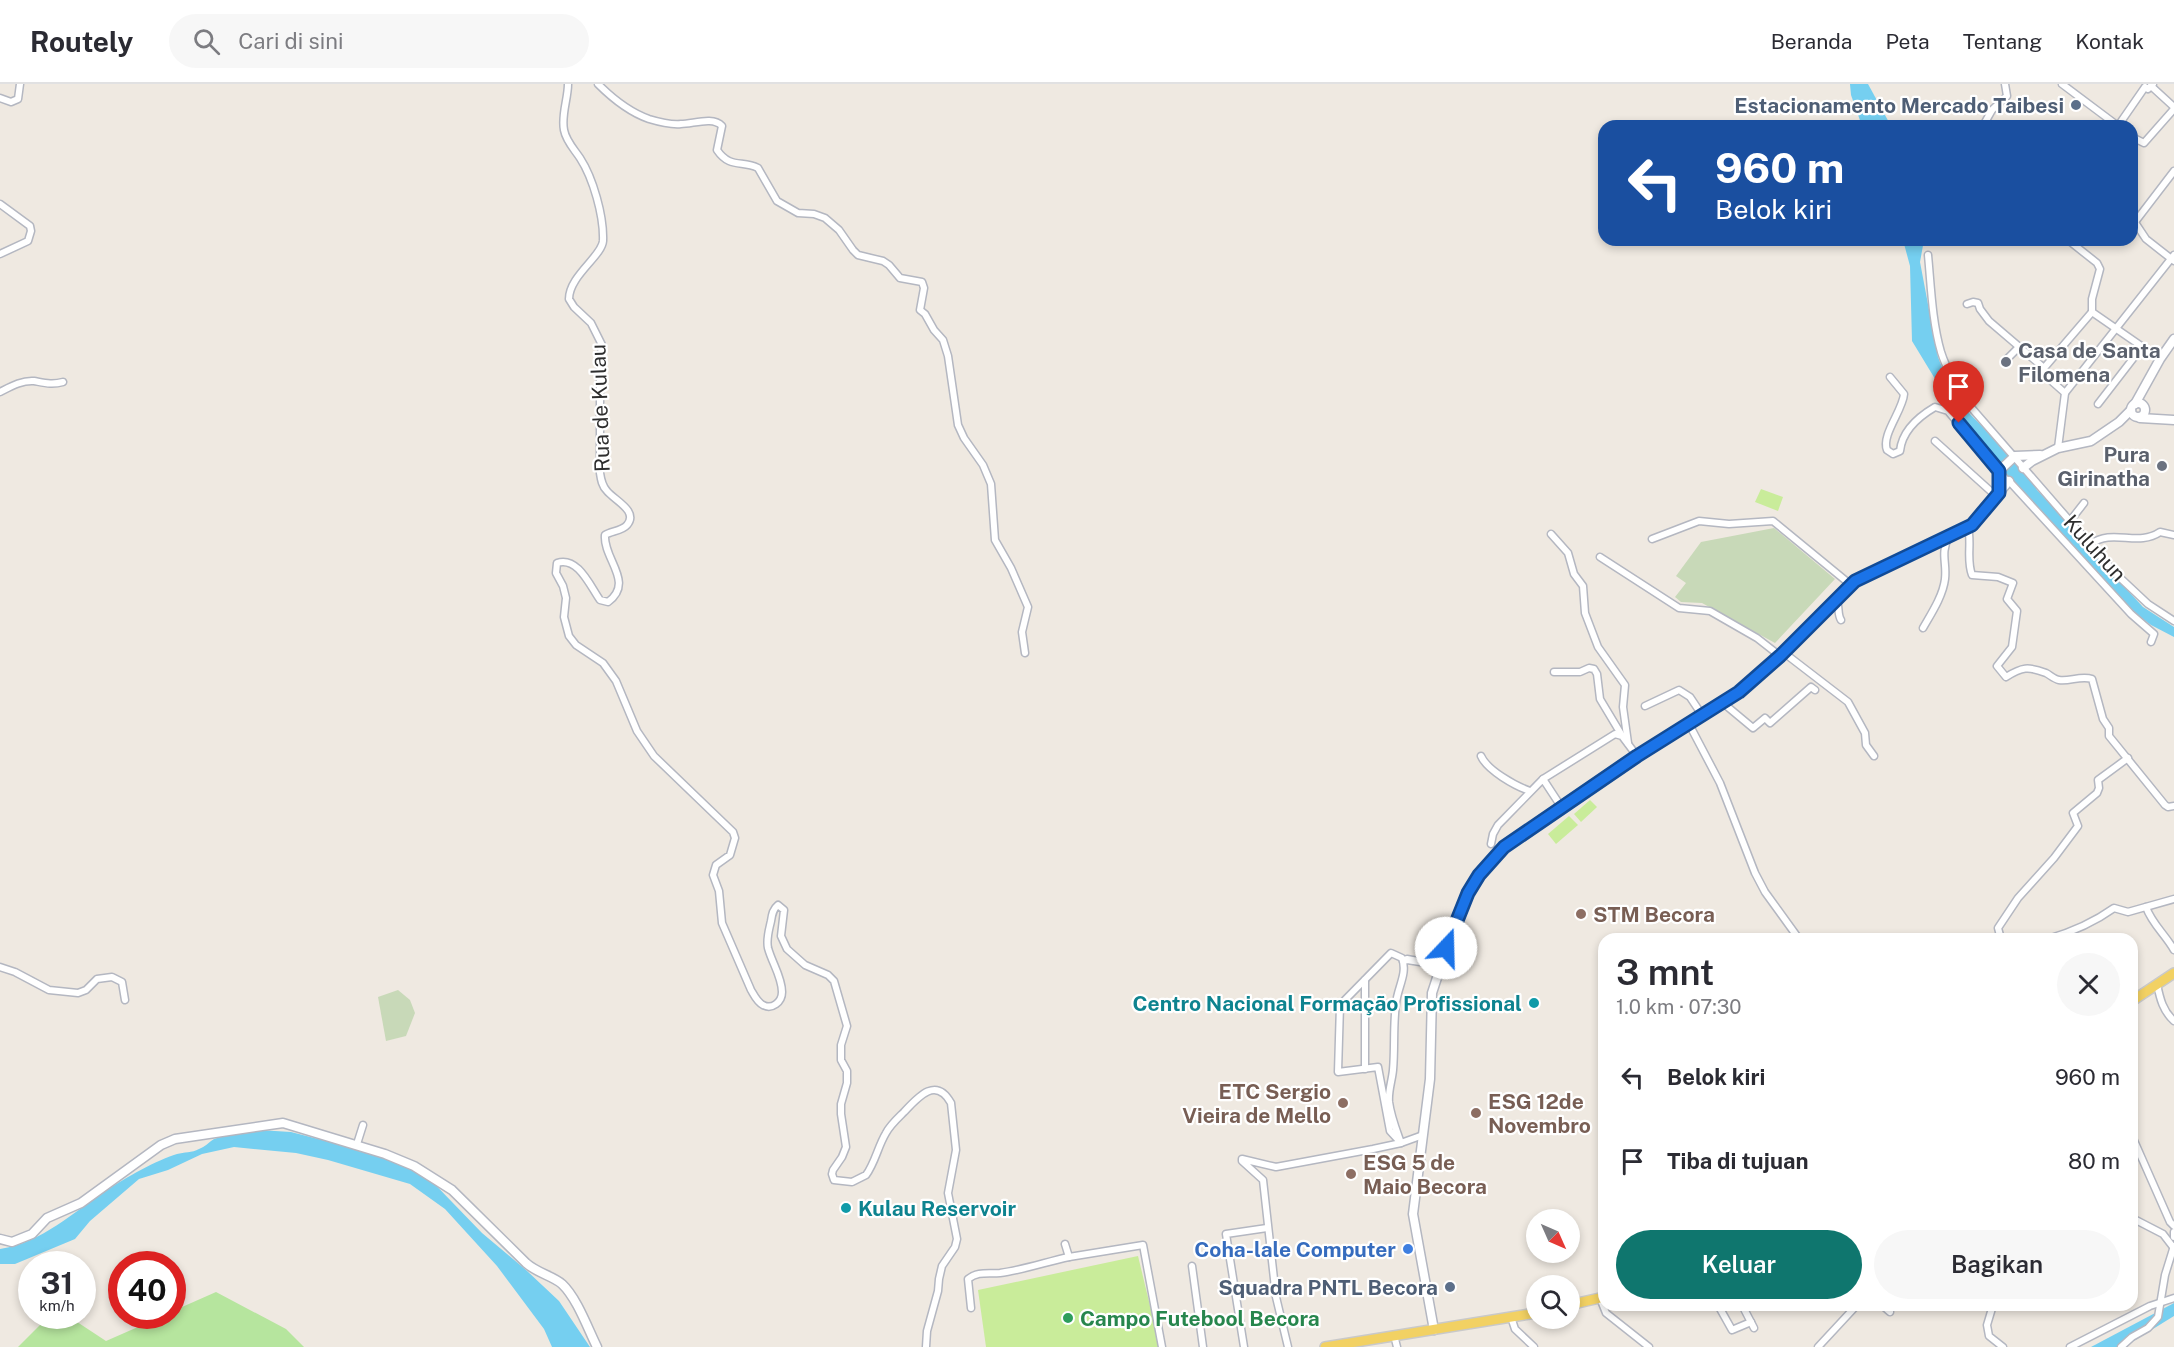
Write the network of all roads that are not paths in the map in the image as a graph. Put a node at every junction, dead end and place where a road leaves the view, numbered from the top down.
1 (20, 84) edge
2 (568, 84) edge
3 (598, 84) edge
4 (2005, 84) edge
5 (2062, 84) edge
6 (2152, 85) edge
7 (0, 98) edge
8 (2174, 108) edge
9 (1986, 120) edge
10 (2110, 120) edge
11 (2122, 120) edge
12 (2138, 140) edge
13 (2174, 171) edge
14 (0, 204) edge
15 (2138, 214) edge
16 (2138, 227) edge
17 (2076, 246) edge
18 (0, 254) edge
19 (1928, 255) dead end
20 (2173, 258) edge
21 (1967, 304) dead end
22 (2092, 312) junction
23 (2116, 328) junction
24 (2174, 339) edge
25 (2019, 346) junction
26 (2142, 347) junction
27 (2160, 359) junction
28 (2005, 361) dead end
29 (2044, 368) junction
30 (1890, 377) dead end
31 (63, 382) dead end
32 (0, 392) edge
33 (2065, 393) junction
34 (2098, 404) dead end
35 (2138, 410) junction
36 (2174, 420) edge
37 (1935, 441) dead end
38 (2058, 448) junction
39 (2044, 455) junction
40 (2014, 456) junction
41 (2024, 467) junction
42 (2000, 471) junction
43 (2009, 481) junction
44 (1998, 494) junction
45 (2084, 503) dead end
46 (2070, 521) junction
47 (1968, 526) junction
48 (1551, 534) dead end
49 (2174, 535) edge
50 (1949, 536) junction
51 (1652, 539) dead end
52 (2091, 544) junction
53 (1600, 556) dead end
54 (1851, 585) junction
55 (1836, 600) junction
56 (1842, 620) dead end
57 (2174, 621) edge
58 (1923, 628) dead end
59 (2151, 642) dead end
60 (1025, 653) dead end
61 (1782, 654) junction
62 (1554, 672) dead end
63 (1815, 690) dead end
64 (1723, 703) junction
65 (1646, 706) dead end
66 (1702, 715) junction
67 (1689, 724) junction
68 (1622, 736) junction
69 (1628, 743) junction
70 (1481, 756) dead end
71 (1637, 756) junction
72 (1874, 756) dead end
73 (2128, 758) junction
74 (1543, 779) junction
75 (1530, 791) junction
76 (2174, 806) edge
77 (1562, 808) junction
78 (1491, 844) dead end
79 (2174, 899) edge
80 (2146, 907) junction
81 (1795, 933) edge
82 (1999, 933) edge
83 (2069, 933) edge
84 (2174, 950) edge
85 (1403, 961) junction
86 (0, 967) edge
87 (2174, 973) edge
88 (1365, 980) junction
89 (2157, 984) junction
90 (2138, 996) edge
91 (125, 1000) dead end
92 (2174, 1021) edge
93 (1365, 1069) junction
94 (363, 1125) dead end
95 (1423, 1135) junction
96 (1401, 1143) junction
97 (357, 1144) junction
98 (2138, 1150) edge
99 (2138, 1221) edge
100 (2174, 1226) edge
101 (1267, 1228) junction
102 (2174, 1232) edge
103 (2174, 1237) edge
104 (0, 1239) edge
105 (1065, 1244) dead end
106 (2174, 1246) edge
107 (1069, 1257) junction
108 (1192, 1266) dead end
109 (2174, 1298) edge
110 (1598, 1299) edge
111 (1580, 1303) edge
112 (2160, 1304) junction
113 (971, 1308) dead end
114 (1605, 1311) edge
115 (1721, 1311) edge
116 (1745, 1311) edge
117 (1851, 1311) edge
118 (1991, 1311) edge
119 (1526, 1315) edge
120 (1511, 1317) junction
121 (1434, 1330) junction
122 (1394, 1335) junction
123 (597, 1347) edge
124 (926, 1347) edge
125 (1162, 1347) edge
126 (1203, 1347) edge
127 (1244, 1347) edge
128 (1288, 1347) edge
129 (1326, 1347) edge
130 (1397, 1347) edge
131 (1534, 1347) edge
132 (1649, 1347) edge
133 (1818, 1347) edge
134 (2003, 1347) edge
135 (2070, 1347) edge
136 (2121, 1347) edge

1 - 7 street
2 - 124 street, Rua de Kulau
3 - 60 street
4 - 9 street
5 - 10 street
6 - 8 street
6 - 11 street
8 - 12 street
13 - 15 street
14 - 18 street
16 - 20 street
17 - 22 street
19 - 40 street, Kuluhun
20 - 23 street
21 - 25 street
22 - 23 street
22 - 29 street
23 - 26 street
23 - 33 street
24 - 27 street
25 - 28 street
25 - 29 street
26 - 27 street
26 - 34 street
27 - 35 street
29 - 33 street
30 - 42 street
31 - 32 street
33 - 38 street
35 - 36 street
35 - 38 street
37 - 44 street
38 - 39 street
39 - 40 street
39 - 41 street
40 - 41 street, Kuluhun
40 - 42 street
41 - 46 street, Kuluhun
42 - 43 street
42 - 44 street
43 - 44 street
43 - 59 street
44 - 47 street
45 - 46 street
46 - 52 street, Kuluhun
47 - 50 street
47 - 73 street
48 - 69 street
49 - 52 street
50 - 54 street
50 - 58 street
51 - 54 street
52 - 57 street, Kuluhun
53 - 61 street
54 - 55 street
55 - 56 street
55 - 61 street
61 - 64 street
61 - 72 street
62 - 68 street
63 - 64 street
64 - 66 street
65 - 66 street
66 - 67 street
67 - 71 street
67 - 81 street
68 - 69 street
68 - 74 street
69 - 71 street
70 - 75 street
71 - 77 street
73 - 76 street
73 - 82 street
74 - 75 street
74 - 77 street
75 - 78 street
77 - 95 street
79 - 80 street
80 - 83 street
80 - 84 street
85 - 85 street
85 - 88 street
85 - 96 street
86 - 91 street
87 - 89 main road
88 - 93 street
88 - 93 street
89 - 90 main road
89 - 92 street
93 - 96 street
94 - 97 street
95 - 96 street
95 - 121 street
96 - 101 street
97 - 104 street
97 - 123 street
98 - 100 street
99 - 106 street
101 - 127 street
101 - 128 street
102 - 103 street
105 - 107 street
106 - 112 street
107 - 113 street
107 - 125 street
108 - 126 street
109 - 112 street
110 - 111 main road
112 - 135 street
112 - 136 street
114 - 132 street
115 - 116 street
117 - 133 street
118 - 134 street
119 - 120 main road
120 - 121 main road
120 - 131 street
121 - 122 main road
122 - 129 main road
122 - 130 street

